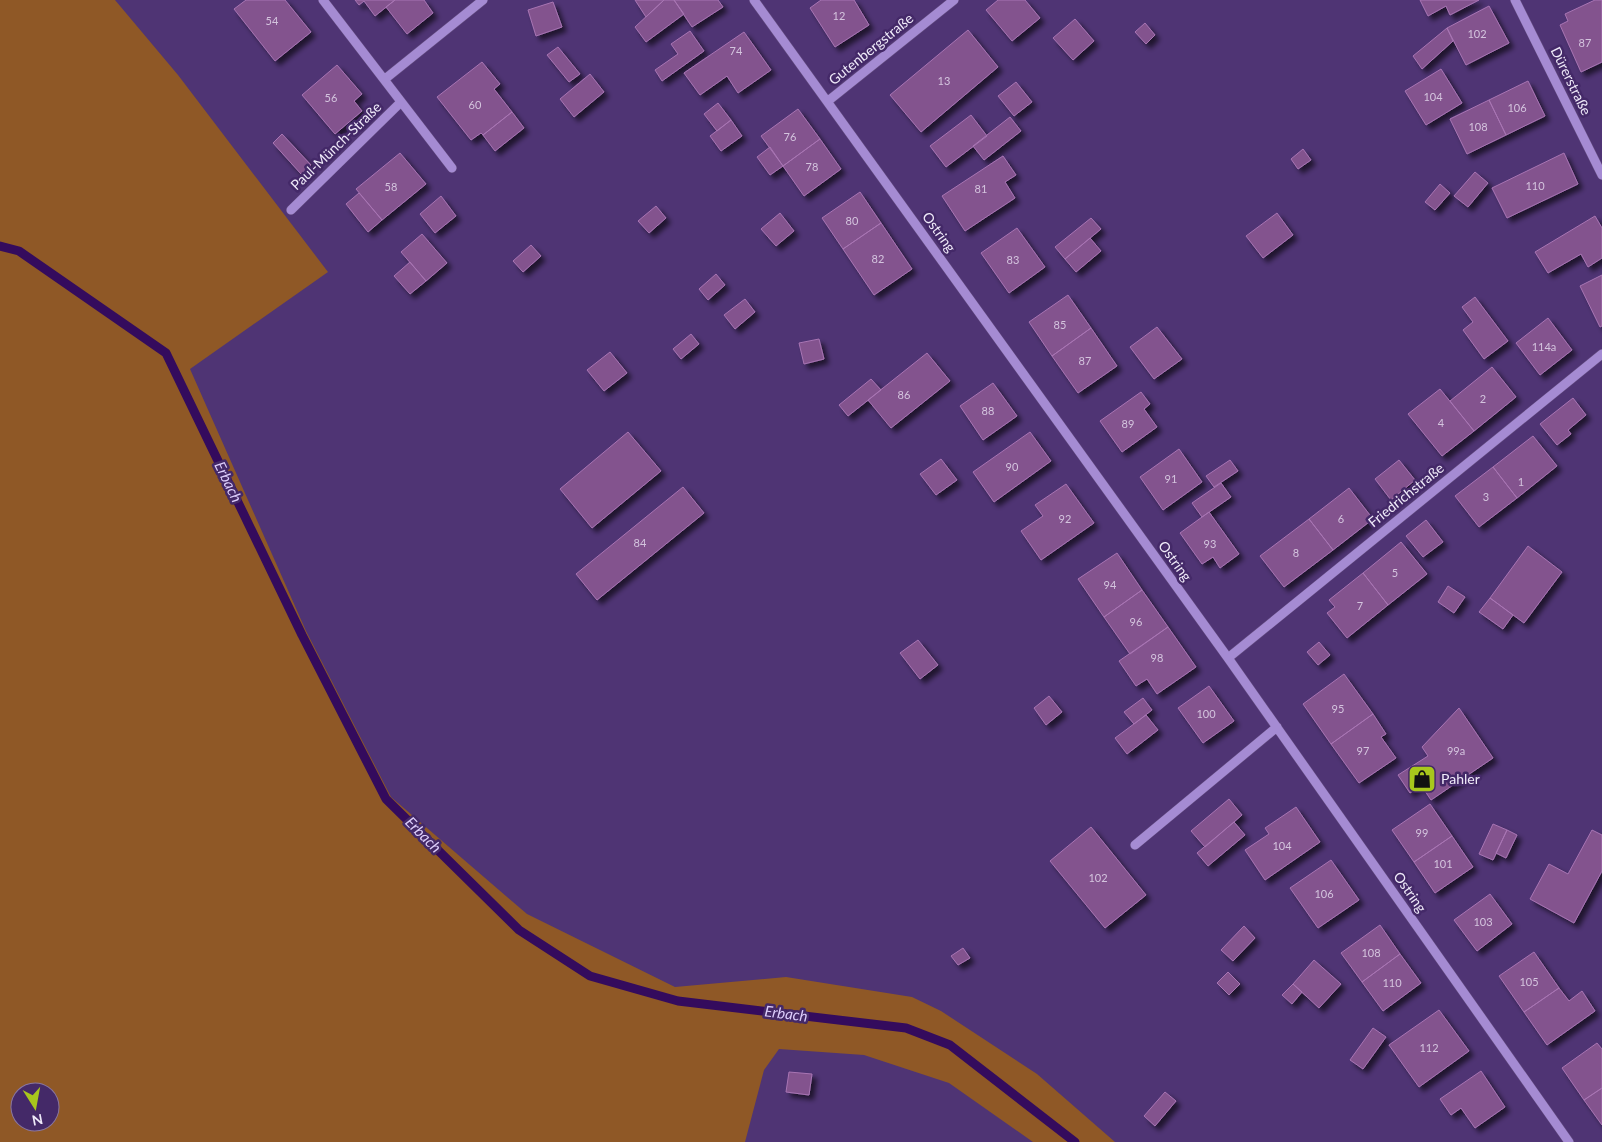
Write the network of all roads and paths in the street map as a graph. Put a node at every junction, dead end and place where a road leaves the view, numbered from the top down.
1 (323, 0) edge
2 (482, 0) edge
3 (754, 0) edge
4 (954, 0) edge
5 (1515, 0) edge
6 (385, 79) junction
7 (401, 102) junction
8 (828, 102) junction
9 (452, 168) dead end
10 (1602, 175) edge
11 (291, 210) dead end
12 (1602, 354) edge
13 (1228, 658) junction
14 (1277, 728) junction
15 (1134, 845) dead end
16 (1569, 1142) edge

1 - 6 street, Paul-Münch-Straße
2 - 6 street
3 - 8 street, Ostring
4 - 8 street, Gutenbergstraße
5 - 10 street, Dürerstraße
6 - 7 street, Paul-Münch-Straße
7 - 9 street, Paul-Münch-Straße
7 - 11 street, Paul-Münch-Straße
8 - 13 street, Ostring
12 - 13 street, Friedrichstraße
13 - 14 street, Ostring
14 - 15 street
14 - 16 street, Ostring

